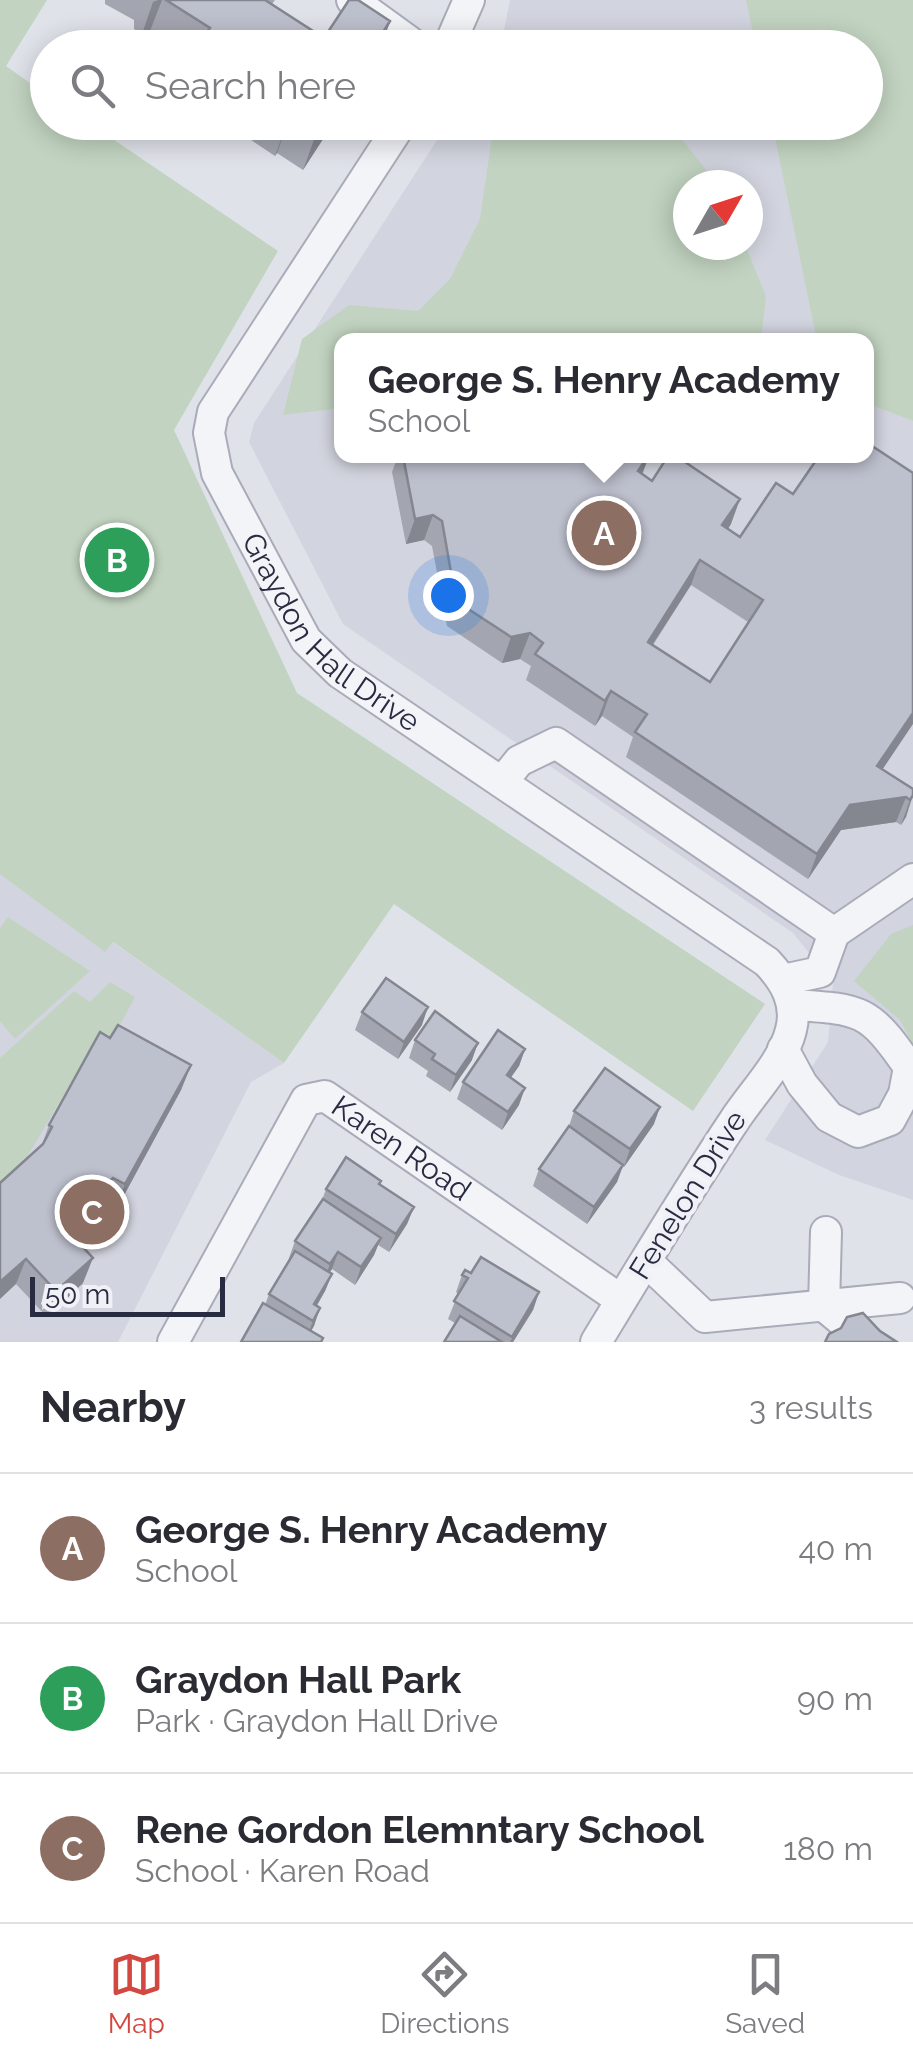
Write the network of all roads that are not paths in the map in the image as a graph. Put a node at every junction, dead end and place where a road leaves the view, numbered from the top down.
1 (352, 0) edge
2 (469, 0) edge
3 (393, 30) edge
4 (456, 30) edge
5 (390, 140) edge
6 (503, 781) junction
7 (913, 880) edge
8 (834, 933) junction
9 (788, 992) junction
10 (783, 1049) junction
11 (826, 1232) dead end
12 (646, 1261) junction
13 (900, 1298) dead end
14 (621, 1300) junction
15 (824, 1306) junction
16 (712, 1330) edge
17 (174, 1342) edge
18 (596, 1342) edge
19 (868, 1342) edge

1 - 3 street
2 - 4 street
5 - 6 street, Graydon Hall Drive
6 - 8 street
6 - 9 street, Graydon Hall Drive
7 - 8 street
8 - 9 street
9 - 10 street, Fenelon Drive
9 - 10 street
10 - 12 street, Fenelon Drive
11 - 15 street
12 - 14 street, Fenelon Drive
12 - 16 street
13 - 15 street
14 - 17 street, Karen Road
14 - 18 street, Fenelon Drive
15 - 16 street
15 - 19 street

